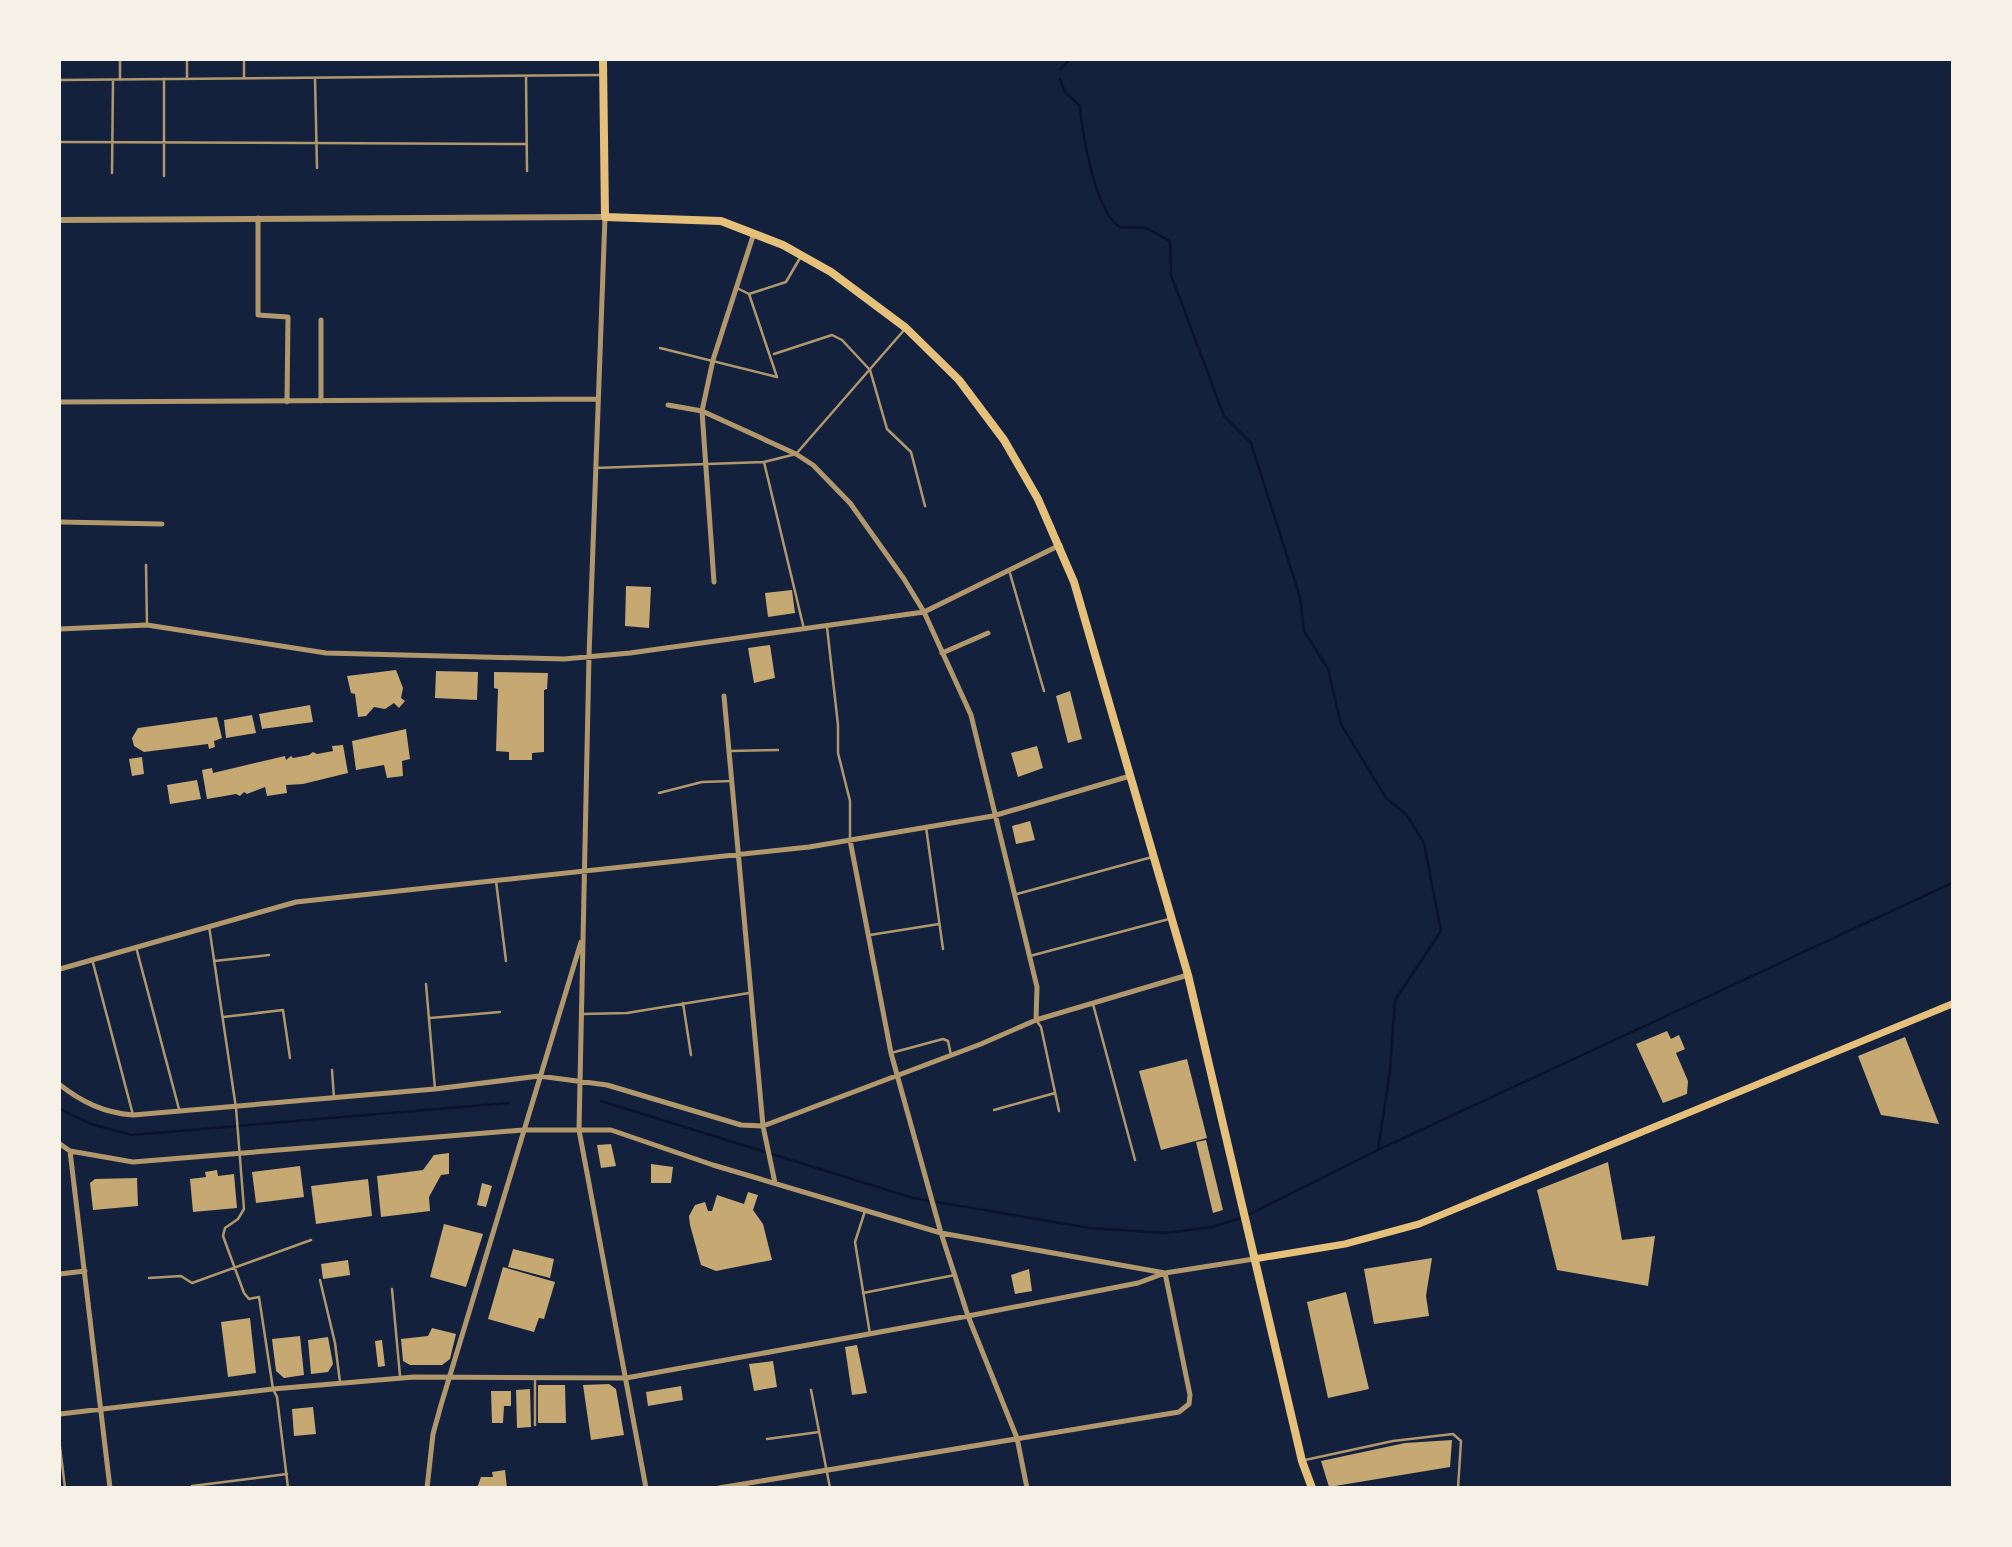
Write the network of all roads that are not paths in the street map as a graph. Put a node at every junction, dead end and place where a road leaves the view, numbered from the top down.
1 (121, 60) edge
2 (187, 60) edge
3 (244, 60) edge
4 (603, 60) edge
5 (603, 75) junction
6 (526, 76) junction
7 (244, 78) junction
8 (315, 78) junction
9 (120, 79) junction
10 (164, 79) junction
11 (187, 79) junction
12 (60, 80) edge
13 (113, 80) junction
14 (60, 142) edge
15 (113, 143) junction
16 (164, 143) junction
17 (316, 144) junction
18 (527, 144) junction
19 (317, 168) dead end
20 (527, 171) dead end
21 (112, 173) dead end
22 (164, 176) dead end
23 (605, 217) junction
24 (258, 218) junction
25 (60, 220) edge
26 (754, 233) junction
27 (802, 255) junction
28 (737, 288) junction
29 (749, 294) junction
30 (321, 320) dead end
31 (906, 328) junction
32 (660, 348) dead end
33 (774, 354) dead end
34 (713, 360) junction
35 (870, 370) junction
36 (597, 399) junction
37 (321, 401) junction
38 (60, 402) edge
39 (287, 402) junction
40 (668, 405) dead end
41 (702, 411) junction
42 (796, 454) junction
43 (764, 462) junction
44 (704, 463) junction
45 (595, 468) junction
46 (925, 506) dead end
47 (60, 522) edge
48 (162, 524) dead end
49 (1060, 545) junction
50 (146, 565) dead end
51 (1009, 570) junction
52 (714, 582) dead end
53 (924, 612) junction
54 (147, 625) junction
55 (827, 627) junction
56 (60, 629) edge
57 (804, 630) junction
58 (988, 633) dead end
59 (943, 653) junction
60 (589, 656) junction
61 (1044, 691) dead end
62 (724, 696) dead end
63 (778, 750) dead end
64 (729, 751) junction
65 (1130, 776) junction
66 (733, 781) junction
67 (659, 793) dead end
68 (993, 816) junction
69 (926, 827) junction
70 (850, 840) junction
71 (740, 854) junction
72 (1153, 857) junction
73 (586, 870) junction
74 (495, 880) junction
75 (1014, 895) junction
76 (1170, 919) junction
77 (940, 924) junction
78 (209, 926) junction
79 (584, 934) junction
80 (867, 936) junction
81 (136, 947) junction
82 (943, 949) dead end
83 (269, 955) dead end
84 (1030, 956) junction
85 (92, 959) junction
86 (215, 961) junction
87 (506, 961) dead end
88 (60, 968) edge
89 (1188, 975) junction
90 (426, 984) dead end
91 (752, 993) junction
92 (683, 1003) junction
93 (1093, 1004) junction
94 (1952, 1004) edge
95 (500, 1012) dead end
96 (581, 1014) junction
97 (223, 1017) junction
98 (429, 1018) junction
99 (1036, 1020) junction
100 (891, 1053) junction
101 (691, 1055) dead end
102 (951, 1055) junction
103 (290, 1058) dead end
104 (332, 1070) dead end
105 (539, 1076) junction
106 (898, 1076) junction
107 (579, 1080) junction
108 (60, 1084) edge
109 (435, 1089) junction
110 (1055, 1093) junction
111 (335, 1099) junction
112 (236, 1108) junction
113 (179, 1109) junction
114 (994, 1110) dead end
115 (1059, 1111) dead end
116 (133, 1115) junction
117 (763, 1126) junction
118 (523, 1130) junction
119 (579, 1130) junction
120 (60, 1144) edge
121 (70, 1151) junction
122 (240, 1155) junction
123 (1135, 1160) dead end
124 (775, 1183) junction
125 (864, 1211) junction
126 (942, 1233) junction
127 (312, 1240) dead end
128 (1254, 1259) junction
129 (235, 1267) junction
130 (85, 1271) junction
131 (1165, 1273) junction
132 (60, 1274) edge
133 (955, 1275) junction
134 (149, 1278) dead end
135 (320, 1280) dead end
136 (392, 1289) dead end
137 (863, 1293) junction
138 (968, 1317) junction
139 (870, 1334) junction
140 (401, 1378) junction
141 (449, 1378) junction
142 (535, 1378) junction
143 (626, 1378) junction
144 (340, 1382) junction
145 (273, 1389) junction
146 (811, 1390) dead end
147 (100, 1409) junction
148 (60, 1415) edge
149 (535, 1425) dead end
150 (819, 1432) junction
151 (1017, 1438) junction
152 (767, 1439) dead end
153 (60, 1447) edge
154 (1302, 1461) junction
155 (826, 1468) junction
156 (286, 1474) junction
157 (192, 1486) dead end
158 (65, 1488) edge
159 (110, 1488) edge
160 (288, 1488) edge
161 (427, 1488) edge
162 (646, 1488) edge
163 (719, 1488) edge
164 (830, 1488) edge
165 (1027, 1488) edge
166 (1312, 1488) edge
167 (1458, 1488) edge

1 - 9 lane
2 - 11 lane
3 - 7 lane
4 - 5 main road
5 - 6 lane
5 - 23 main road
6 - 8 lane
6 - 18 lane
7 - 8 lane
7 - 11 lane
8 - 17 lane
9 - 10 lane
9 - 13 lane
10 - 11 lane
10 - 16 lane
12 - 13 lane
13 - 15 lane
14 - 15 lane
15 - 16 lane
15 - 21 lane
16 - 17 lane
16 - 22 lane
17 - 18 lane
17 - 19 lane
18 - 20 lane
23 - 24 street
23 - 26 main road
23 - 36 street
24 - 25 street
24 - 39 street
26 - 27 main road
26 - 28 street
27 - 29 lane
27 - 31 main road
28 - 29 lane
28 - 34 street
29 - 34 lane
30 - 37 street
31 - 35 lane
31 - 49 main road
32 - 34 lane
33 - 35 lane
34 - 41 street
35 - 42 lane
35 - 46 lane
36 - 37 street
36 - 45 street
37 - 39 street
38 - 39 street
40 - 41 street
41 - 42 street
41 - 44 street
42 - 43 lane
42 - 53 street
43 - 44 lane
43 - 57 lane
44 - 45 lane
44 - 52 street
45 - 60 street
47 - 48 street
49 - 51 street
49 - 65 main road
50 - 54 lane
51 - 53 street
51 - 61 lane
53 - 55 street
53 - 59 street
54 - 56 street
54 - 60 street
55 - 57 street
55 - 70 lane
57 - 60 street
58 - 59 street
59 - 68 street
60 - 73 street
62 - 64 street
63 - 64 lane
64 - 66 street
65 - 68 street
65 - 72 main road
66 - 67 lane
66 - 71 street
68 - 69 street
68 - 75 street
69 - 70 street
69 - 77 lane
70 - 71 street
70 - 80 street
71 - 73 street
71 - 91 street
72 - 75 lane
72 - 76 main road
73 - 74 street
73 - 79 street
74 - 78 street
74 - 87 lane
75 - 84 street
76 - 84 lane
76 - 89 main road
77 - 80 lane
77 - 82 lane
78 - 81 street
78 - 86 lane
79 - 96 street
79 - 105 street
80 - 100 street
81 - 85 street
81 - 113 lane
83 - 86 lane
84 - 99 street
85 - 88 street
85 - 116 lane
86 - 97 lane
89 - 93 street
89 - 128 main road
90 - 98 lane
91 - 92 lane
91 - 117 street
92 - 96 lane
92 - 101 lane
93 - 99 street
93 - 123 lane
94 - 128 main road
95 - 98 lane
96 - 107 street
97 - 103 lane
97 - 112 lane
98 - 109 lane
99 - 102 street
99 - 110 lane
100 - 102 lane
100 - 106 street
102 - 106 street
104 - 111 lane
105 - 107 street
105 - 109 street
105 - 118 street
106 - 117 street
106 - 126 street
107 - 117 street
107 - 119 street
108 - 116 street
109 - 111 street
110 - 114 lane
110 - 115 lane
111 - 112 street
112 - 113 street
112 - 122 lane
113 - 116 street
117 - 124 street
118 - 119 street
118 - 122 street
118 - 141 street
119 - 124 street
119 - 143 street
120 - 121 street
121 - 122 street
121 - 130 street
122 - 129 lane
124 - 125 street
125 - 126 street
125 - 137 lane
126 - 131 street
126 - 133 street
127 - 129 lane
128 - 131 street
128 - 154 main road
129 - 134 lane
129 - 145 lane
130 - 132 street
130 - 147 street
131 - 138 street
131 - 151 street
133 - 137 lane
133 - 138 street
135 - 144 lane
136 - 140 lane
137 - 139 lane
138 - 139 street
138 - 151 street
139 - 143 street
140 - 141 street
140 - 144 street
141 - 142 street
141 - 161 street
142 - 143 street
142 - 149 lane
143 - 162 street
144 - 145 street
145 - 147 street
145 - 156 lane
146 - 150 lane
147 - 148 street
147 - 159 street
150 - 152 lane
150 - 155 lane
151 - 155 street
151 - 165 street
153 - 158 lane
154 - 166 main road
154 - 167 lane
155 - 163 street
155 - 164 lane
156 - 157 lane
156 - 160 lane

